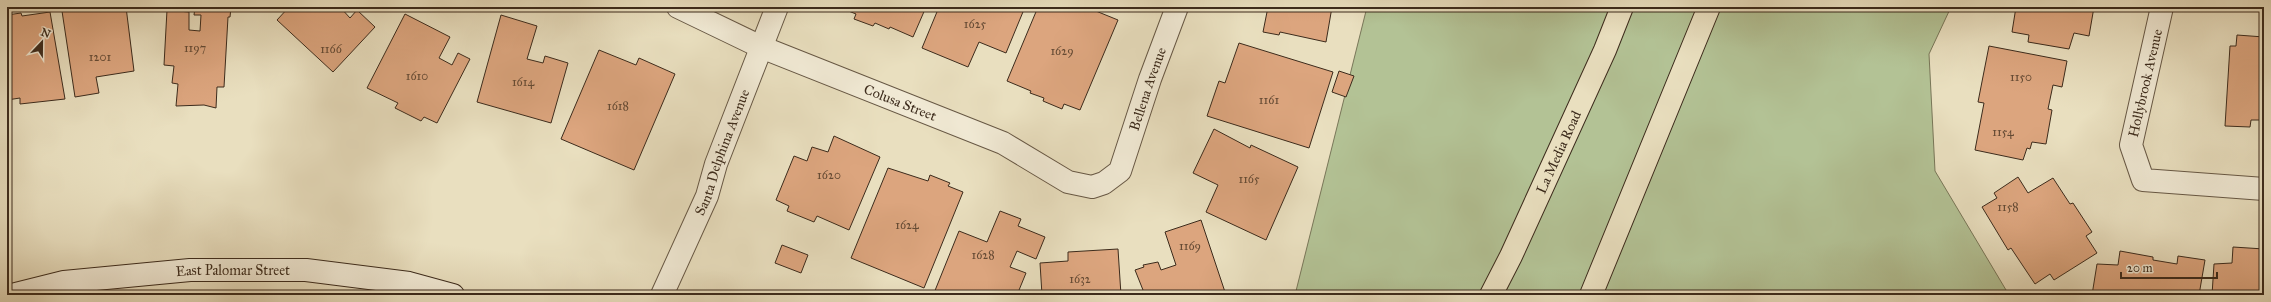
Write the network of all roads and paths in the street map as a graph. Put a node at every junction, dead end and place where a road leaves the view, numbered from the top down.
1 (678, 7) edge
2 (777, 7) edge
3 (1177, 7) edge
4 (1622, 7) edge
5 (1709, 7) edge
6 (2162, 7) edge
7 (761, 47) junction
8 (1120, 171) joint
9 (2264, 189) edge
10 (12, 295) edge
11 (453, 295) edge
12 (662, 295) edge
13 (1491, 295) edge
14 (1591, 295) edge

1 - 7 street, Colusa Street
2 - 7 street, Santa Delphina Avenue
3 - 8 street, Bellena Avenue
4 - 13 main road, La Media Road
5 - 14 main road
6 - 9 street, Hollybrook Avenue
7 - 8 street, Colusa Street
7 - 12 street, Santa Delphina Avenue
10 - 11 street, East Palomar Street

